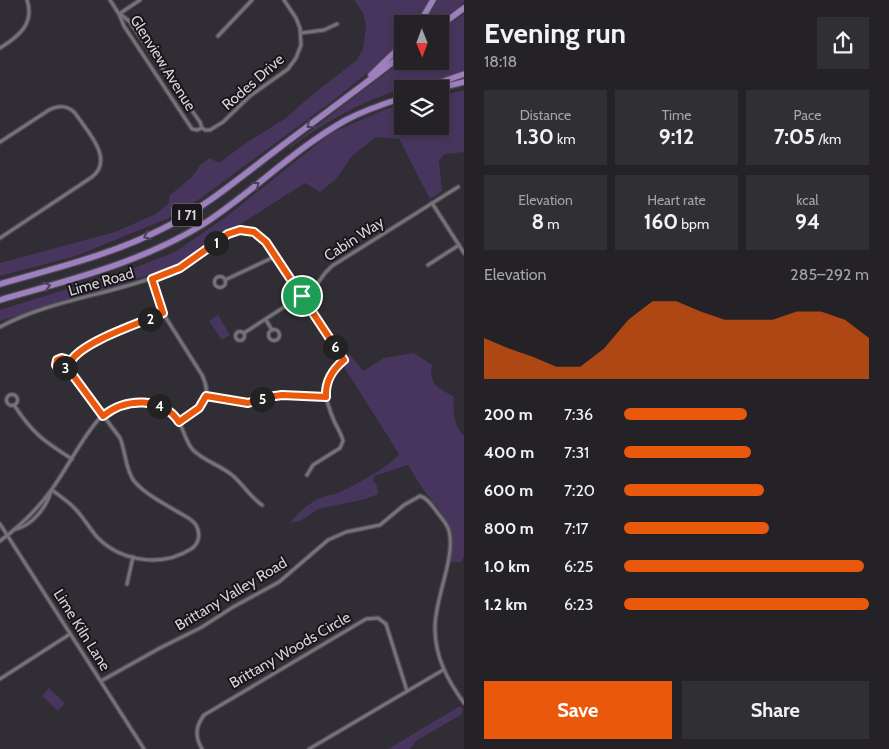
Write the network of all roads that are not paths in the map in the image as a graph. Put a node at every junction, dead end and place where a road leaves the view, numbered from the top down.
1 (27, 0) edge
2 (110, 0) edge
3 (140, 0) edge
4 (252, 0) edge
5 (284, 0) edge
6 (433, 0) edge
7 (464, 8) edge
8 (120, 14) junction
9 (425, 15) edge
10 (449, 19) edge
11 (337, 24) dead end
12 (301, 33) junction
13 (218, 36) dead end
14 (0, 48) edge
15 (394, 53) edge
16 (394, 61) edge
17 (464, 74) edge
18 (447, 80) edge
19 (464, 82) edge
20 (449, 86) edge
21 (348, 95) junction
22 (394, 98) edge
23 (202, 128) junction
24 (0, 142) edge
25 (458, 187) dead end
26 (432, 203) junction
27 (0, 238) edge
28 (459, 245) junction
29 (464, 253) edge
30 (276, 256) junction
31 (428, 266) dead end
32 (152, 279) junction
33 (225, 280) dead end
34 (0, 284) edge
35 (302, 296) junction
36 (0, 300) edge
37 (163, 313) junction
38 (266, 320) junction
39 (0, 327) edge
40 (272, 330) dead end
41 (244, 334) dead end
42 (206, 396) junction
43 (326, 397) junction
44 (14, 405) dead end
45 (103, 416) junction
46 (179, 422) junction
47 (72, 458) junction
48 (307, 474) dead end
49 (52, 490) junction
50 (262, 505) dead end
51 (0, 524) edge
52 (8, 535) junction
53 (0, 541) edge
54 (133, 557) junction
55 (127, 584) dead end
56 (70, 634) junction
57 (443, 670) junction
58 (0, 679) edge
59 (101, 681) junction
60 (407, 691) junction
61 (464, 703) edge
62 (144, 749) edge
63 (202, 749) edge
64 (310, 749) edge

1 - 14 street
2 - 8 street, Glenview Avenue
3 - 8 street
4 - 13 street
5 - 12 street
6 - 9 highway
7 - 10 highway
8 - 23 street
8 - 23 street, Glenview Avenue
11 - 12 street
12 - 23 street, Rodes Drive
15 - 21 highway
16 - 21 highway, I 71
17 - 18 highway
19 - 20 highway
21 -> 34 highway, I 71
36 -> 22 highway, I 71
24 - 27 street
25 - 26 street, Cabin Way
26 - 28 street
26 - 35 street, Cabin Way
28 - 29 street
28 - 31 street
30 - 32 street, Lime Road
30 - 33 street
30 - 35 street
32 - 37 street
32 - 39 street, Lime Road
35 - 38 street, Cabin Way
35 - 43 street
37 - 42 street
37 - 45 street
38 - 40 street
38 - 41 street, Cabin Way
42 - 43 street
42 - 46 street
43 - 48 street
44 - 47 street
45 - 46 street
45 - 47 street
45 - 54 street
46 - 50 street
47 - 49 street
49 - 52 street
49 - 54 street
51 - 52 street, Lime Kiln Lane
52 - 53 street
52 - 56 street, Lime Kiln Lane
54 - 55 street
56 - 58 street
56 - 59 street, Lime Kiln Lane
57 - 59 street, Brittany Valley Road
57 - 60 street
57 - 61 street
59 - 62 street, Lime Kiln Lane
60 - 63 street, Brittany Woods Circle
60 - 64 street

